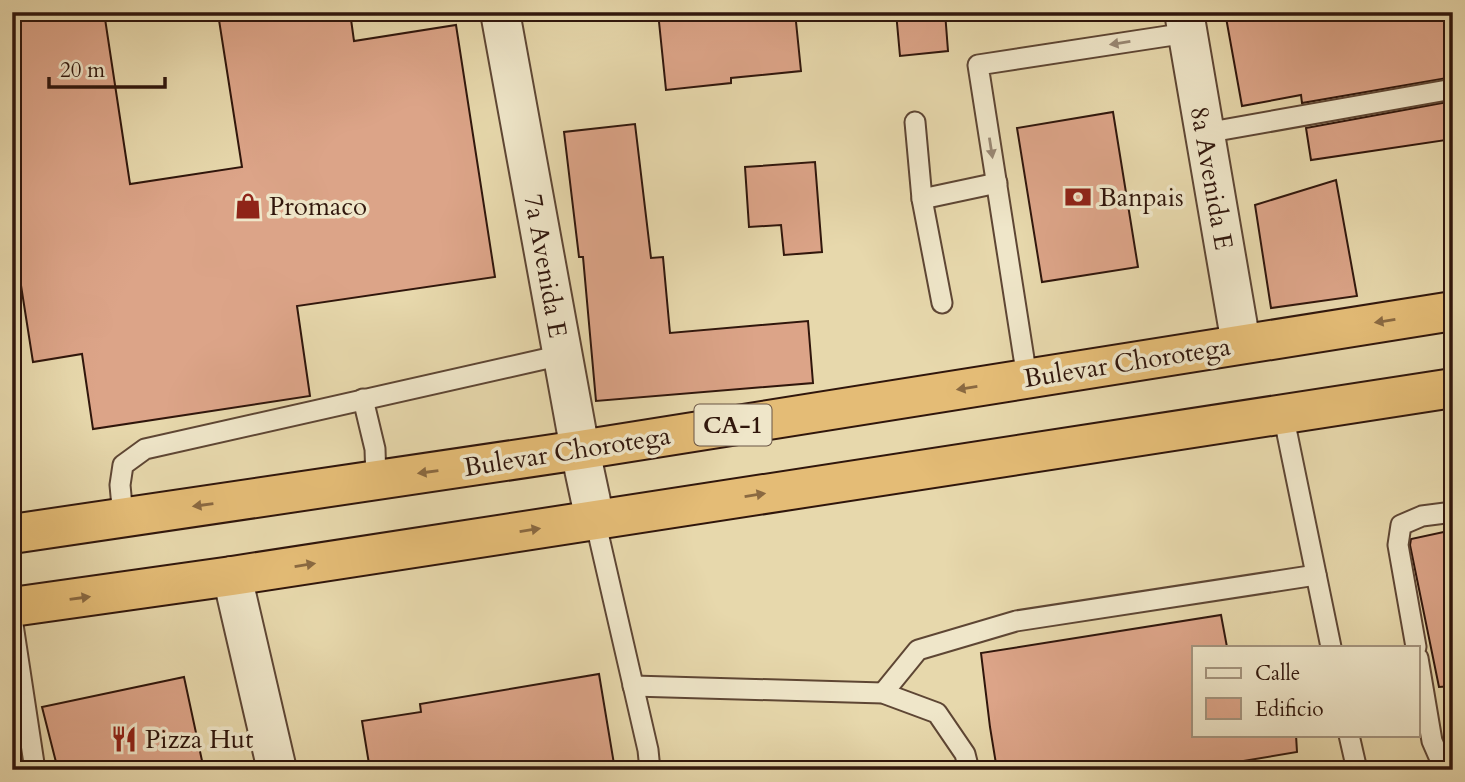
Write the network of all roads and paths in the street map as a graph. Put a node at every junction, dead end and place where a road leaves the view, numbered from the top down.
1 (500, 12) edge
2 (1185, 23) edge
3 (1453, 89) edge
4 (915, 122) dead end
5 (1205, 133) junction
6 (996, 183) junction
7 (922, 199) junction
8 (942, 303) dead end
9 (1453, 311) edge
10 (1241, 344) junction
11 (562, 355) junction
12 (1027, 378) junction
13 (1453, 388) edge
14 (363, 399) junction
15 (1283, 414) junction
16 (580, 450) junction
17 (376, 480) junction
18 (1453, 512) edge
19 (123, 517) junction
20 (595, 520) junction
21 (12, 534) edge
22 (1316, 575) junction
23 (232, 576) junction
24 (12, 607) edge
25 (12, 618) edge
26 (1331, 646) edge
27 (1416, 646) edge
28 (1420, 670) edge
29 (633, 686) junction
30 (883, 693) junction
31 (19, 706) edge
32 (1349, 736) edge
33 (1453, 758) edge
34 (35, 770) edge
35 (277, 770) edge
36 (650, 770) edge
37 (969, 770) edge
38 (1357, 770) edge

1 - 11 street, 7a Avenida E
2 - 5 street, 8a Avenida E
2 -> 6 lane
3 - 5 lane
4 - 7 lane
5 - 10 street, 8a Avenida E
6 - 7 lane
6 - 12 lane
7 - 8 lane
9 -> 10 highway, Bulevar Chorotega / CA-1
10 - 12 highway, Bulevar Chorotega / CA-1
11 - 14 lane
11 - 16 street, 7a Avenida E
12 -> 16 highway, Bulevar Chorotega / CA-1
13 - 15 highway
14 - 17 lane
14 - 19 lane
20 -> 15 highway
15 - 22 lane
16 -> 17 highway, Bulevar Chorotega / CA-1
16 - 20 street, 7a Avenida E
17 -> 19 highway, Bulevar Chorotega / CA-1
18 - 27 lane
19 - 21 highway, Bulevar Chorotega / CA-1
23 -> 20 highway
20 - 29 lane
22 - 26 lane
22 - 30 lane
24 -> 23 highway
23 - 35 street
25 - 31 lane
28 - 33 lane
29 - 30 lane
29 - 36 lane
30 - 37 lane
31 - 34 lane
32 - 38 lane

